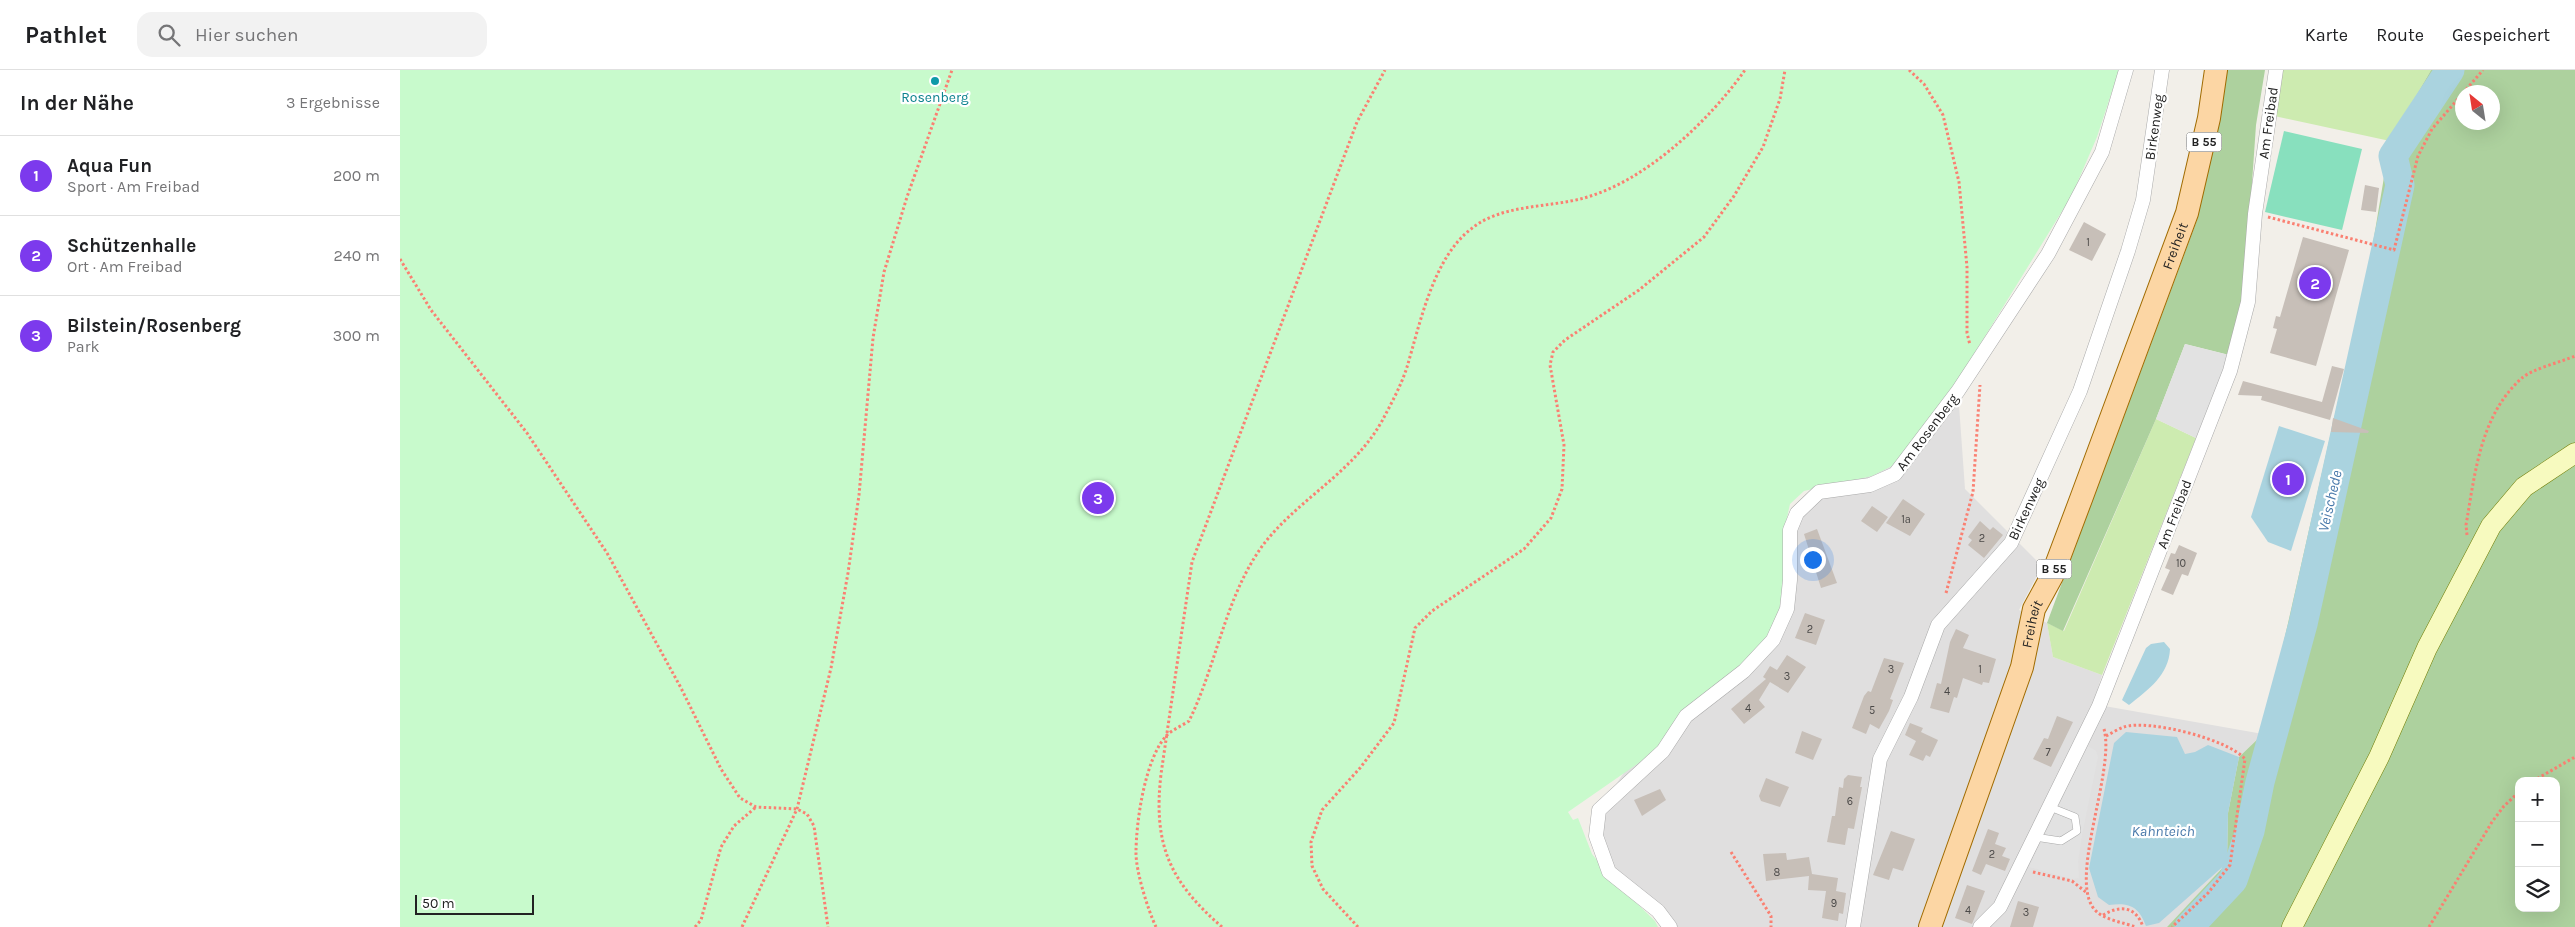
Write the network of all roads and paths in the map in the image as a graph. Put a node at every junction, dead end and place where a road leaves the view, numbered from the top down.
1 (952, 70) edge
2 (1385, 70) edge
3 (1745, 70) edge
4 (1785, 70) edge
5 (1909, 70) edge
6 (2126, 70) edge
7 (2162, 70) edge
8 (2216, 70) edge
9 (2276, 70) edge
10 (2483, 70) edge
11 (2255, 214) junction
12 (400, 259) edge
13 (2575, 356) edge
14 (1976, 365) junction
15 (2575, 453) edge
16 (2470, 563) junction
17 (1945, 596) dead end
18 (2099, 706) junction
19 (1167, 734) junction
20 (2106, 736) junction
21 (2575, 757) edge
22 (2540, 777) edge
23 (2515, 796) edge
24 (2050, 806) junction
25 (756, 807) junction
26 (797, 809) junction
27 (2035, 837) junction
28 (1731, 852) dead end
29 (2019, 869) junction
30 (2088, 893) junction
31 (2102, 915) junction
32 (695, 927) edge
33 (742, 927) edge
34 (828, 927) edge
35 (1156, 927) edge
36 (1222, 927) edge
37 (1358, 927) edge
38 (1670, 927) edge
39 (1772, 927) edge
40 (1853, 927) edge
41 (1930, 927) edge
42 (1980, 927) edge
43 (2136, 927) edge
44 (2143, 927) edge
45 (2172, 927) edge
46 (2292, 927) edge
47 (2429, 927) edge

1 - 26 path
2 - 19 path
3 - 19 path
4 - 37 path
5 - 14 path
6 - 14 street, Am Rosenberg
7 - 40 street, Birkenweg
8 - 41 main road, Freiheit / B 55
9 - 11 street, Am Freibad
10 - 11 path
11 - 18 street, Am Freibad
12 - 25 path
13 - 16 path
14 - 17 path
14 - 38 street, Am Rosenberg
15 - 16 main road
16 - 46 main road
18 - 20 path
18 - 24 street, Am Freibad
19 - 35 path
19 - 36 path
20 - 30 path
20 - 45 path
21 - 22 path
23 - 47 path
24 - 27 street, Am Freibad
24 - 27 lane
25 - 26 path
25 - 32 path
26 - 33 path
26 - 34 path
27 - 29 street, Am Freibad
28 - 39 path
29 - 30 path
29 - 42 street, Am Freibad
30 - 31 path
31 - 43 path
31 - 44 path

